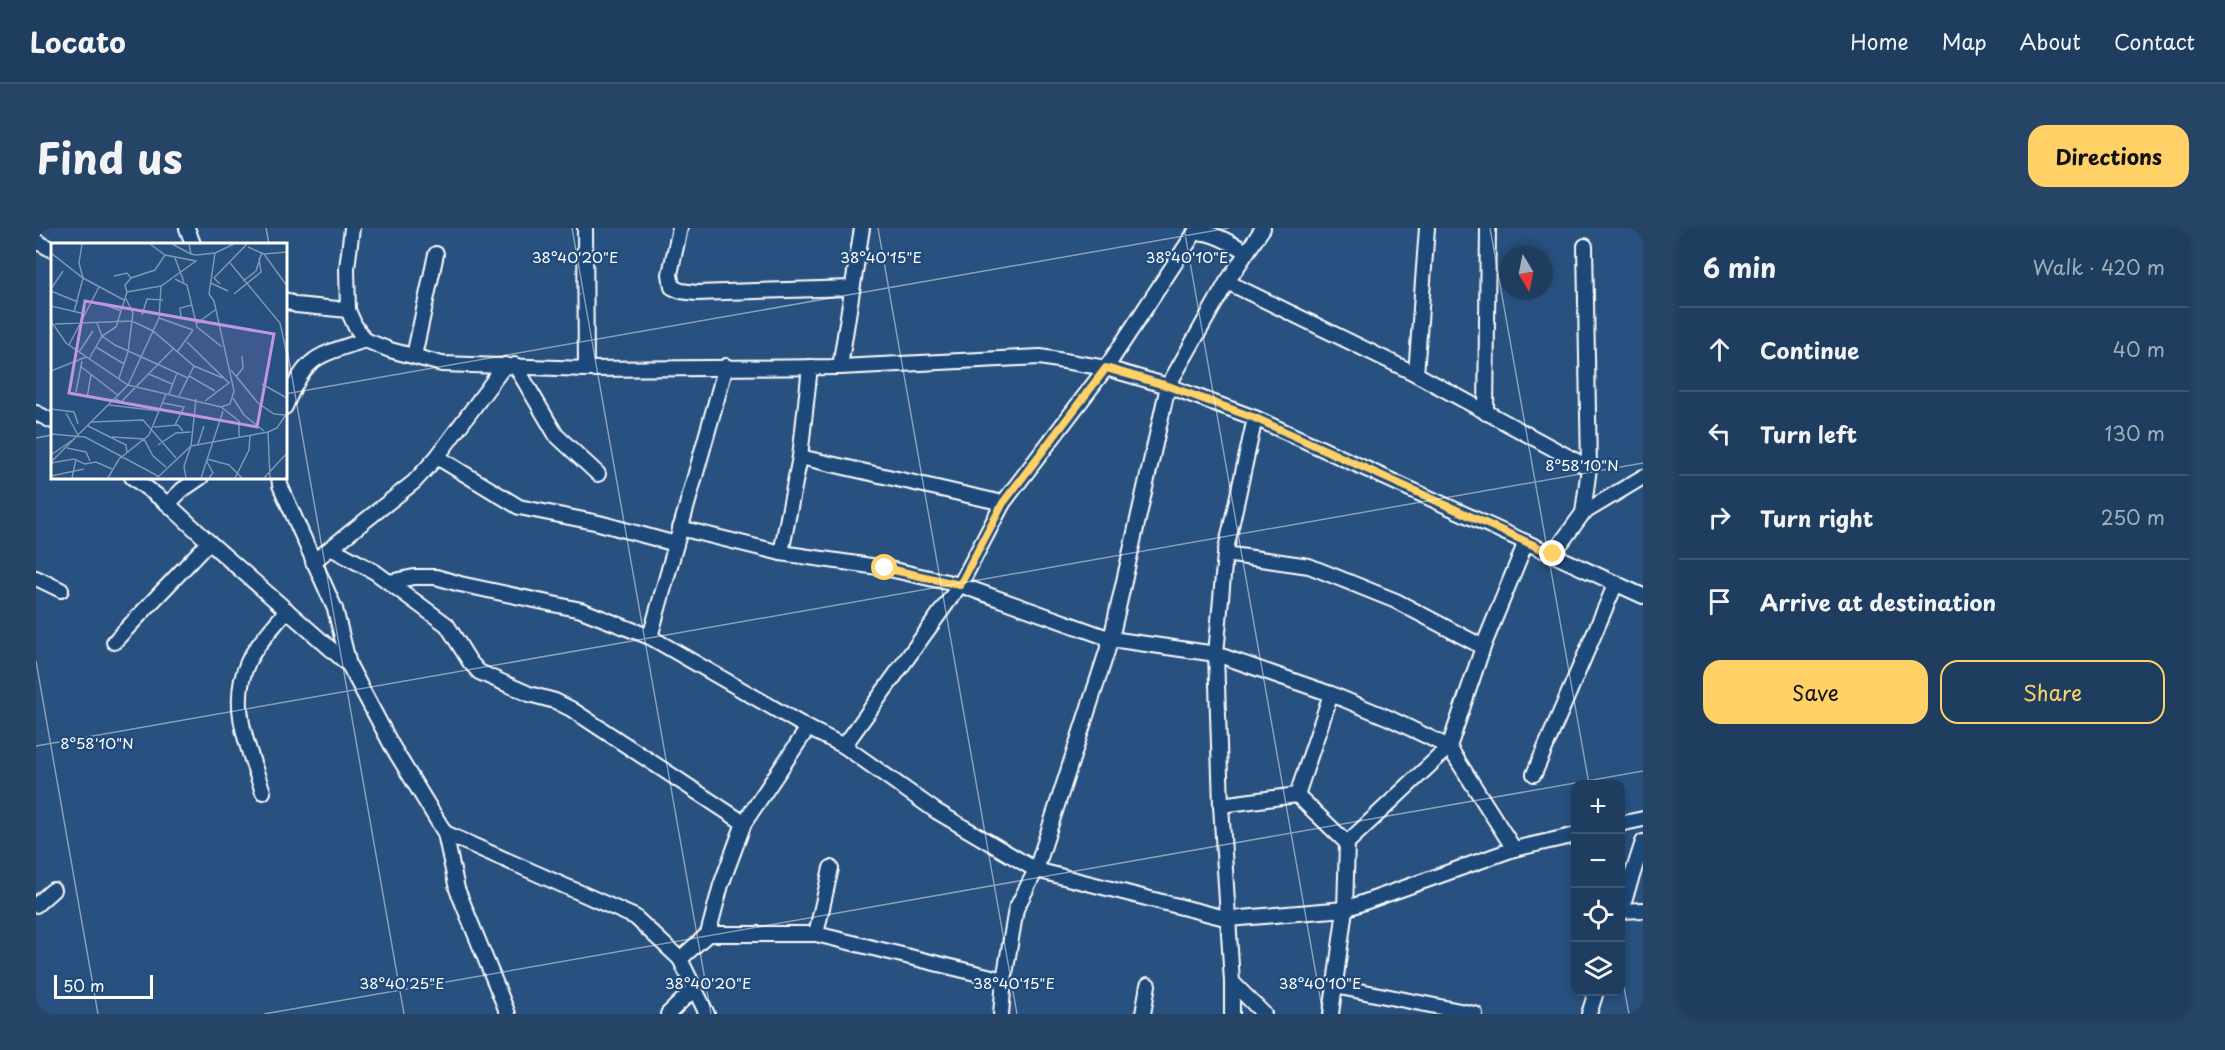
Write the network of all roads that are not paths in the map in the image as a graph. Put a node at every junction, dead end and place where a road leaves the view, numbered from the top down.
1 (187, 228) edge
2 (352, 228) edge
3 (585, 228) edge
4 (680, 228) edge
5 (862, 228) edge
6 (1263, 228) edge
7 (1427, 228) edge
8 (1488, 228) edge
9 (36, 241) edge
10 (193, 243) edge
11 (1585, 246) dead end
12 (51, 249) edge
13 (1246, 251) junction
14 (436, 254) dead end
15 (1227, 282) junction
16 (852, 288) junction
17 (286, 300) edge
18 (348, 310) junction
19 (365, 340) junction
20 (414, 356) junction
21 (510, 365) junction
22 (726, 366) junction
23 (810, 367) junction
24 (840, 367) junction
25 (1106, 368) junction
26 (586, 369) junction
27 (1416, 374) junction
28 (1168, 386) junction
29 (286, 405) edge
30 (36, 413) edge
31 (1486, 413) junction
32 (1255, 418) junction
33 (51, 420) edge
34 (437, 457) junction
35 (800, 457) junction
36 (1589, 468) junction
37 (598, 474) dead end
38 (1643, 477) edge
39 (133, 478) edge
40 (200, 478) edge
41 (279, 478) edge
42 (1003, 503) junction
43 (168, 504) junction
44 (1583, 513) junction
45 (680, 528) junction
46 (209, 542) junction
47 (1526, 542) junction
48 (676, 544) junction
49 (331, 548) junction
50 (781, 553) junction
51 (1225, 554) junction
52 (1553, 554) junction
53 (313, 562) junction
54 (36, 578) edge
55 (389, 582) junction
56 (1616, 584) junction
57 (960, 585) junction
58 (61, 590) dead end
59 (1643, 596) edge
60 (287, 610) junction
61 (650, 638) junction
62 (1112, 639) junction
63 (114, 642) dead end
64 (1483, 647) junction
65 (1216, 654) junction
66 (349, 664) junction
67 (1331, 694) junction
68 (808, 728) junction
69 (844, 746) junction
70 (1449, 747) junction
71 (1534, 774) dead end
72 (263, 792) dead end
73 (1297, 795) junction
74 (1221, 805) junction
75 (1643, 819) edge
76 (1625, 823) edge
77 (744, 824) junction
78 (445, 833) junction
79 (1571, 836) edge
80 (1643, 842) edge
81 (1347, 843) junction
82 (1514, 849) junction
83 (831, 868) dead end
84 (1036, 870) junction
85 (53, 890) dead end
86 (1625, 899) edge
87 (36, 905) edge
88 (1345, 909) junction
89 (1643, 910) edge
90 (1625, 912) edge
91 (1229, 919) junction
92 (708, 934) junction
93 (816, 934) junction
94 (680, 959) junction
95 (1004, 980) junction
96 (1232, 982) junction
97 (1148, 986) dead end
98 (1335, 986) junction
99 (695, 987) junction
100 (1595, 996) edge
101 (508, 1014) edge
102 (668, 1014) edge
103 (707, 1014) edge
104 (1001, 1014) edge
105 (1143, 1014) edge
106 (1232, 1014) edge
107 (1264, 1014) edge
108 (1332, 1014) edge
109 (1475, 1014) edge
110 (1589, 1014) edge

1 - 10 street
2 - 18 street
3 - 26 street
4 - 16 street
5 - 16 street
6 - 13 street
7 - 27 street
8 - 31 street
9 - 12 street
11 - 36 street
13 - 15 street
13 - 25 street
14 - 20 street
15 - 27 street
15 - 28 street
16 - 24 street
17 - 18 street
18 - 19 street
19 - 20 street
19 - 29 street
20 - 21 street
21 - 26 street
21 - 34 street
21 - 37 street
22 - 23 street
22 - 26 street
22 - 45 street
23 - 24 street
23 - 35 street
24 - 25 street
25 - 28 street
25 - 42 street
27 - 31 street
28 - 32 street
28 - 62 street
30 - 33 street
31 - 36 street
32 - 47 street
32 - 51 street
34 - 48 street
34 - 49 street
35 - 42 street
35 - 50 street
36 - 44 street
38 - 44 street
39 - 43 street
40 - 43 street
41 - 53 street
42 - 57 street
43 - 46 street
44 - 52 street
45 - 48 street
45 - 50 street
46 - 60 street
46 - 63 street
47 - 52 street
47 - 64 street
48 - 61 street
49 - 53 street
49 - 55 street
50 - 57 street
51 - 64 street
51 - 65 street
52 - 56 street
53 - 66 street
54 - 58 street
55 - 61 street
55 - 77 street
56 - 59 street
56 - 71 street
57 - 62 street
57 - 69 street
60 - 66 street
60 - 72 street
61 - 68 street
62 - 65 street
62 - 84 street
64 - 70 street
65 - 67 street
65 - 74 street
66 - 78 street
67 - 70 street
67 - 73 street
68 - 69 street
68 - 77 street
69 - 84 street
70 - 81 street
70 - 82 street
73 - 74 street
73 - 81 street
74 - 91 street
75 - 76 street
77 - 92 street
78 - 94 street
78 - 101 street
79 - 82 street
80 - 86 street
81 - 88 street
82 - 88 street
83 - 93 street
84 - 91 street
84 - 95 street
85 - 87 street
88 - 91 street
88 - 98 street
89 - 90 street
91 - 96 street
92 - 93 street
92 - 94 street
93 - 95 street
94 - 99 street
95 - 104 street
96 - 106 street
96 - 107 street
97 - 105 street
98 - 108 street
98 - 109 street
99 - 102 street
99 - 103 street
100 - 110 street

